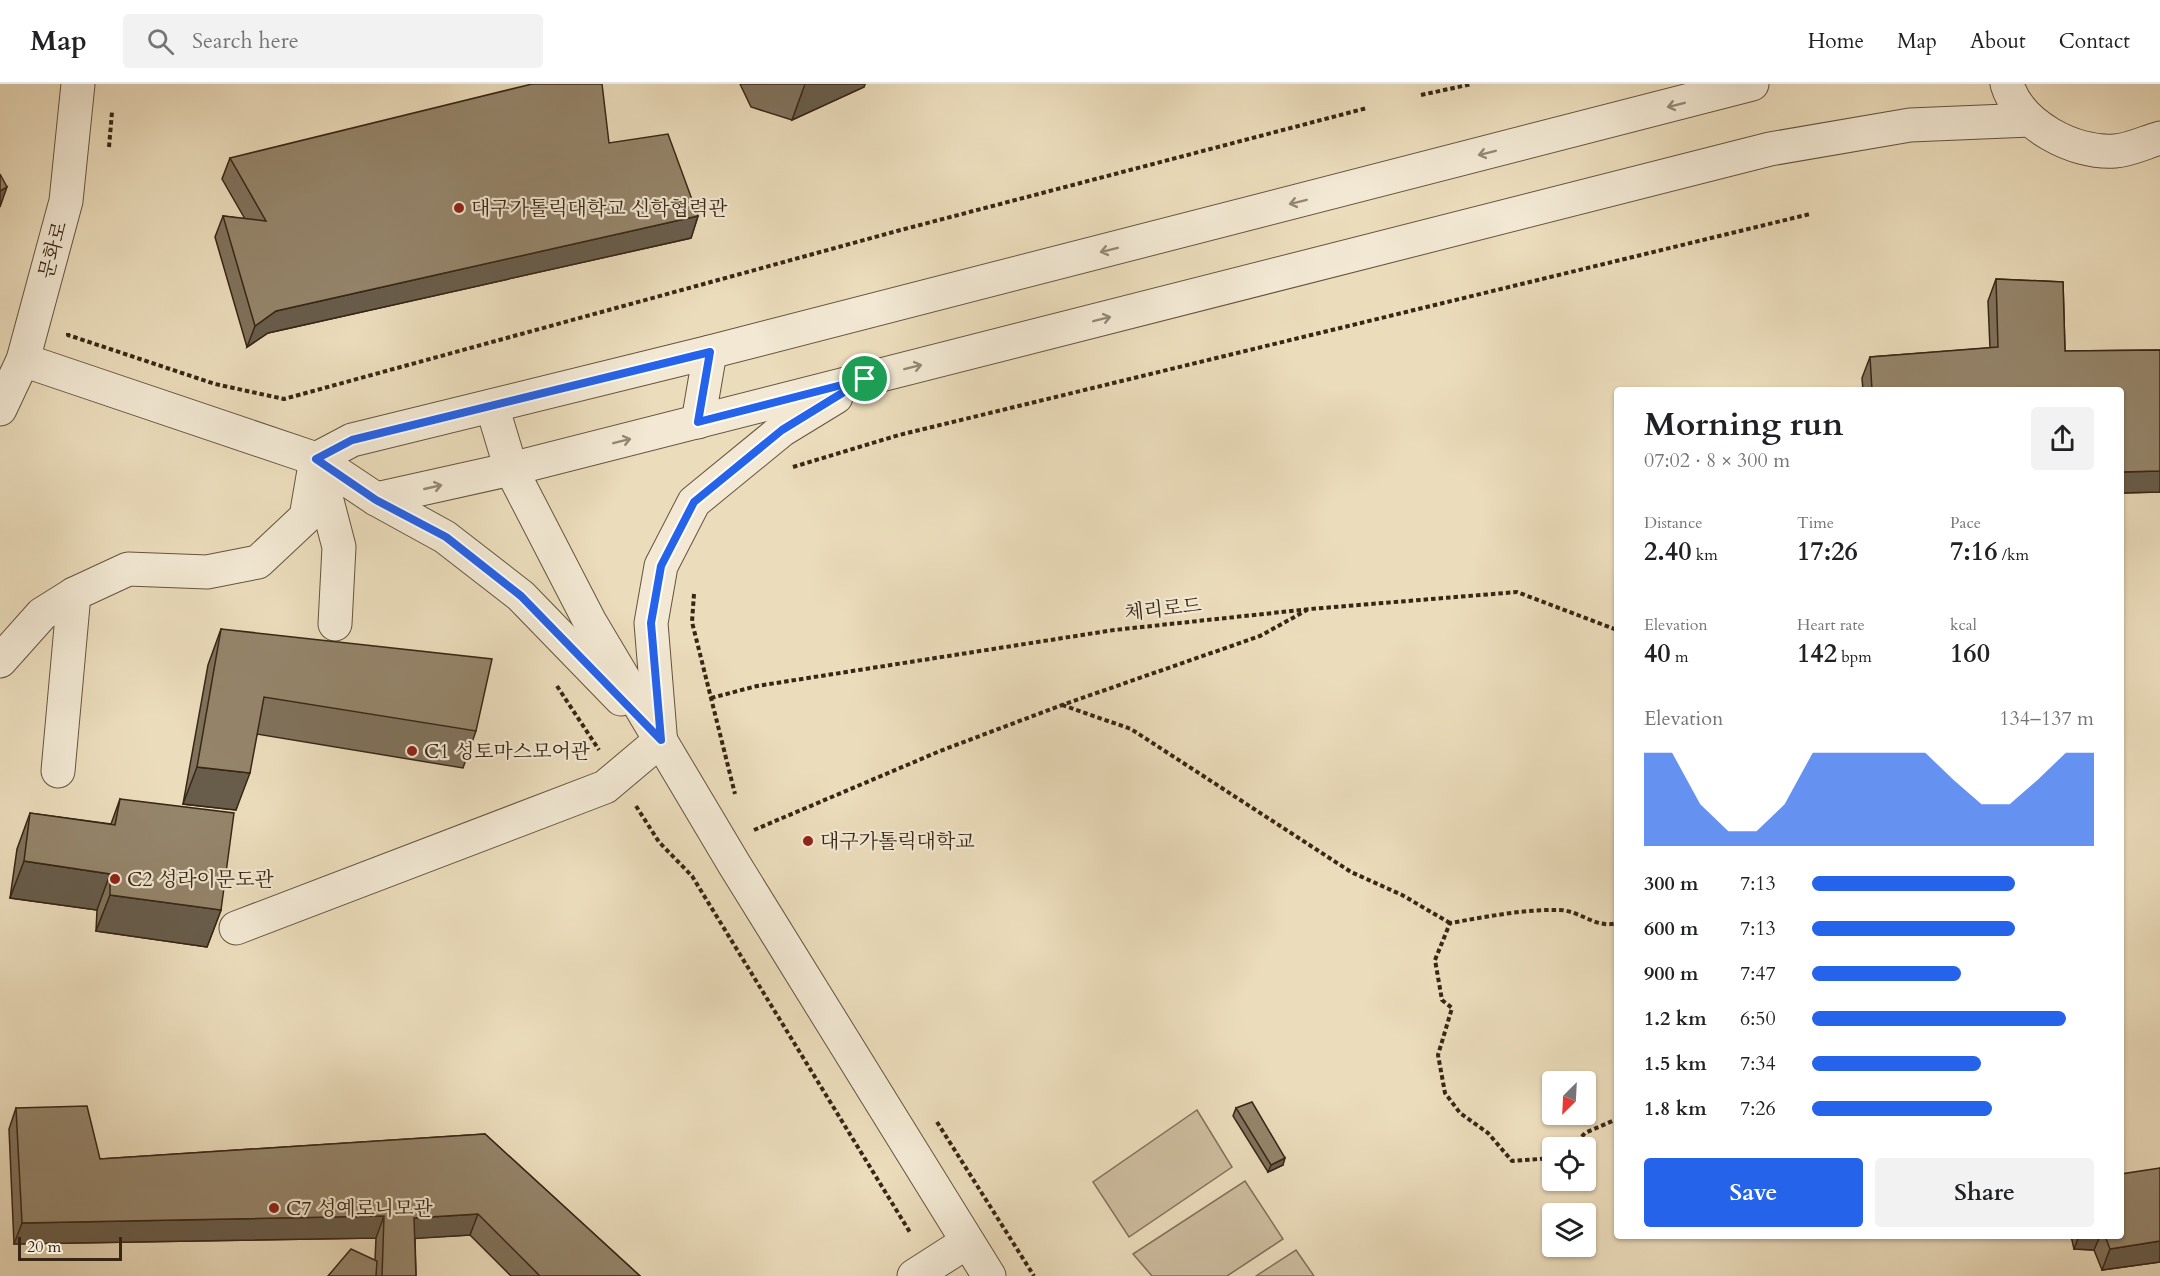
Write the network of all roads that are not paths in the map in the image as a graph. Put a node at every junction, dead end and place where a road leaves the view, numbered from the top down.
1 (78, 84) edge
2 (1752, 84) edge
3 (2007, 84) edge
4 (2030, 120) junction
5 (2160, 138) edge
6 (710, 352) junction
7 (23, 360) junction
8 (865, 379) junction
9 (492, 406) junction
10 (0, 409) edge
11 (698, 422) junction
12 (316, 459) junction
13 (511, 469) junction
14 (376, 500) junction
15 (74, 594) junction
16 (335, 624) dead end
17 (0, 661) edge
18 (661, 740) junction
19 (58, 771) dead end
20 (236, 928) dead end
21 (968, 1242) junction
22 (914, 1276) edge
23 (988, 1276) edge

1 - 7 street, 문화로
2 -> 6 street
3 - 4 street
4 - 5 street
8 -> 4 street
6 - 9 street
6 - 11 street
7 - 10 street, 문화로
7 - 12 street
8 - 11 street
8 - 18 street
9 - 12 street
9 - 13 street
13 -> 11 street
12 - 14 street
12 - 15 street
12 - 16 street
14 -> 13 street
13 - 18 street
14 - 18 street
15 - 17 street
15 - 19 street
18 - 20 street
18 - 21 street
21 - 22 street
21 - 23 street

